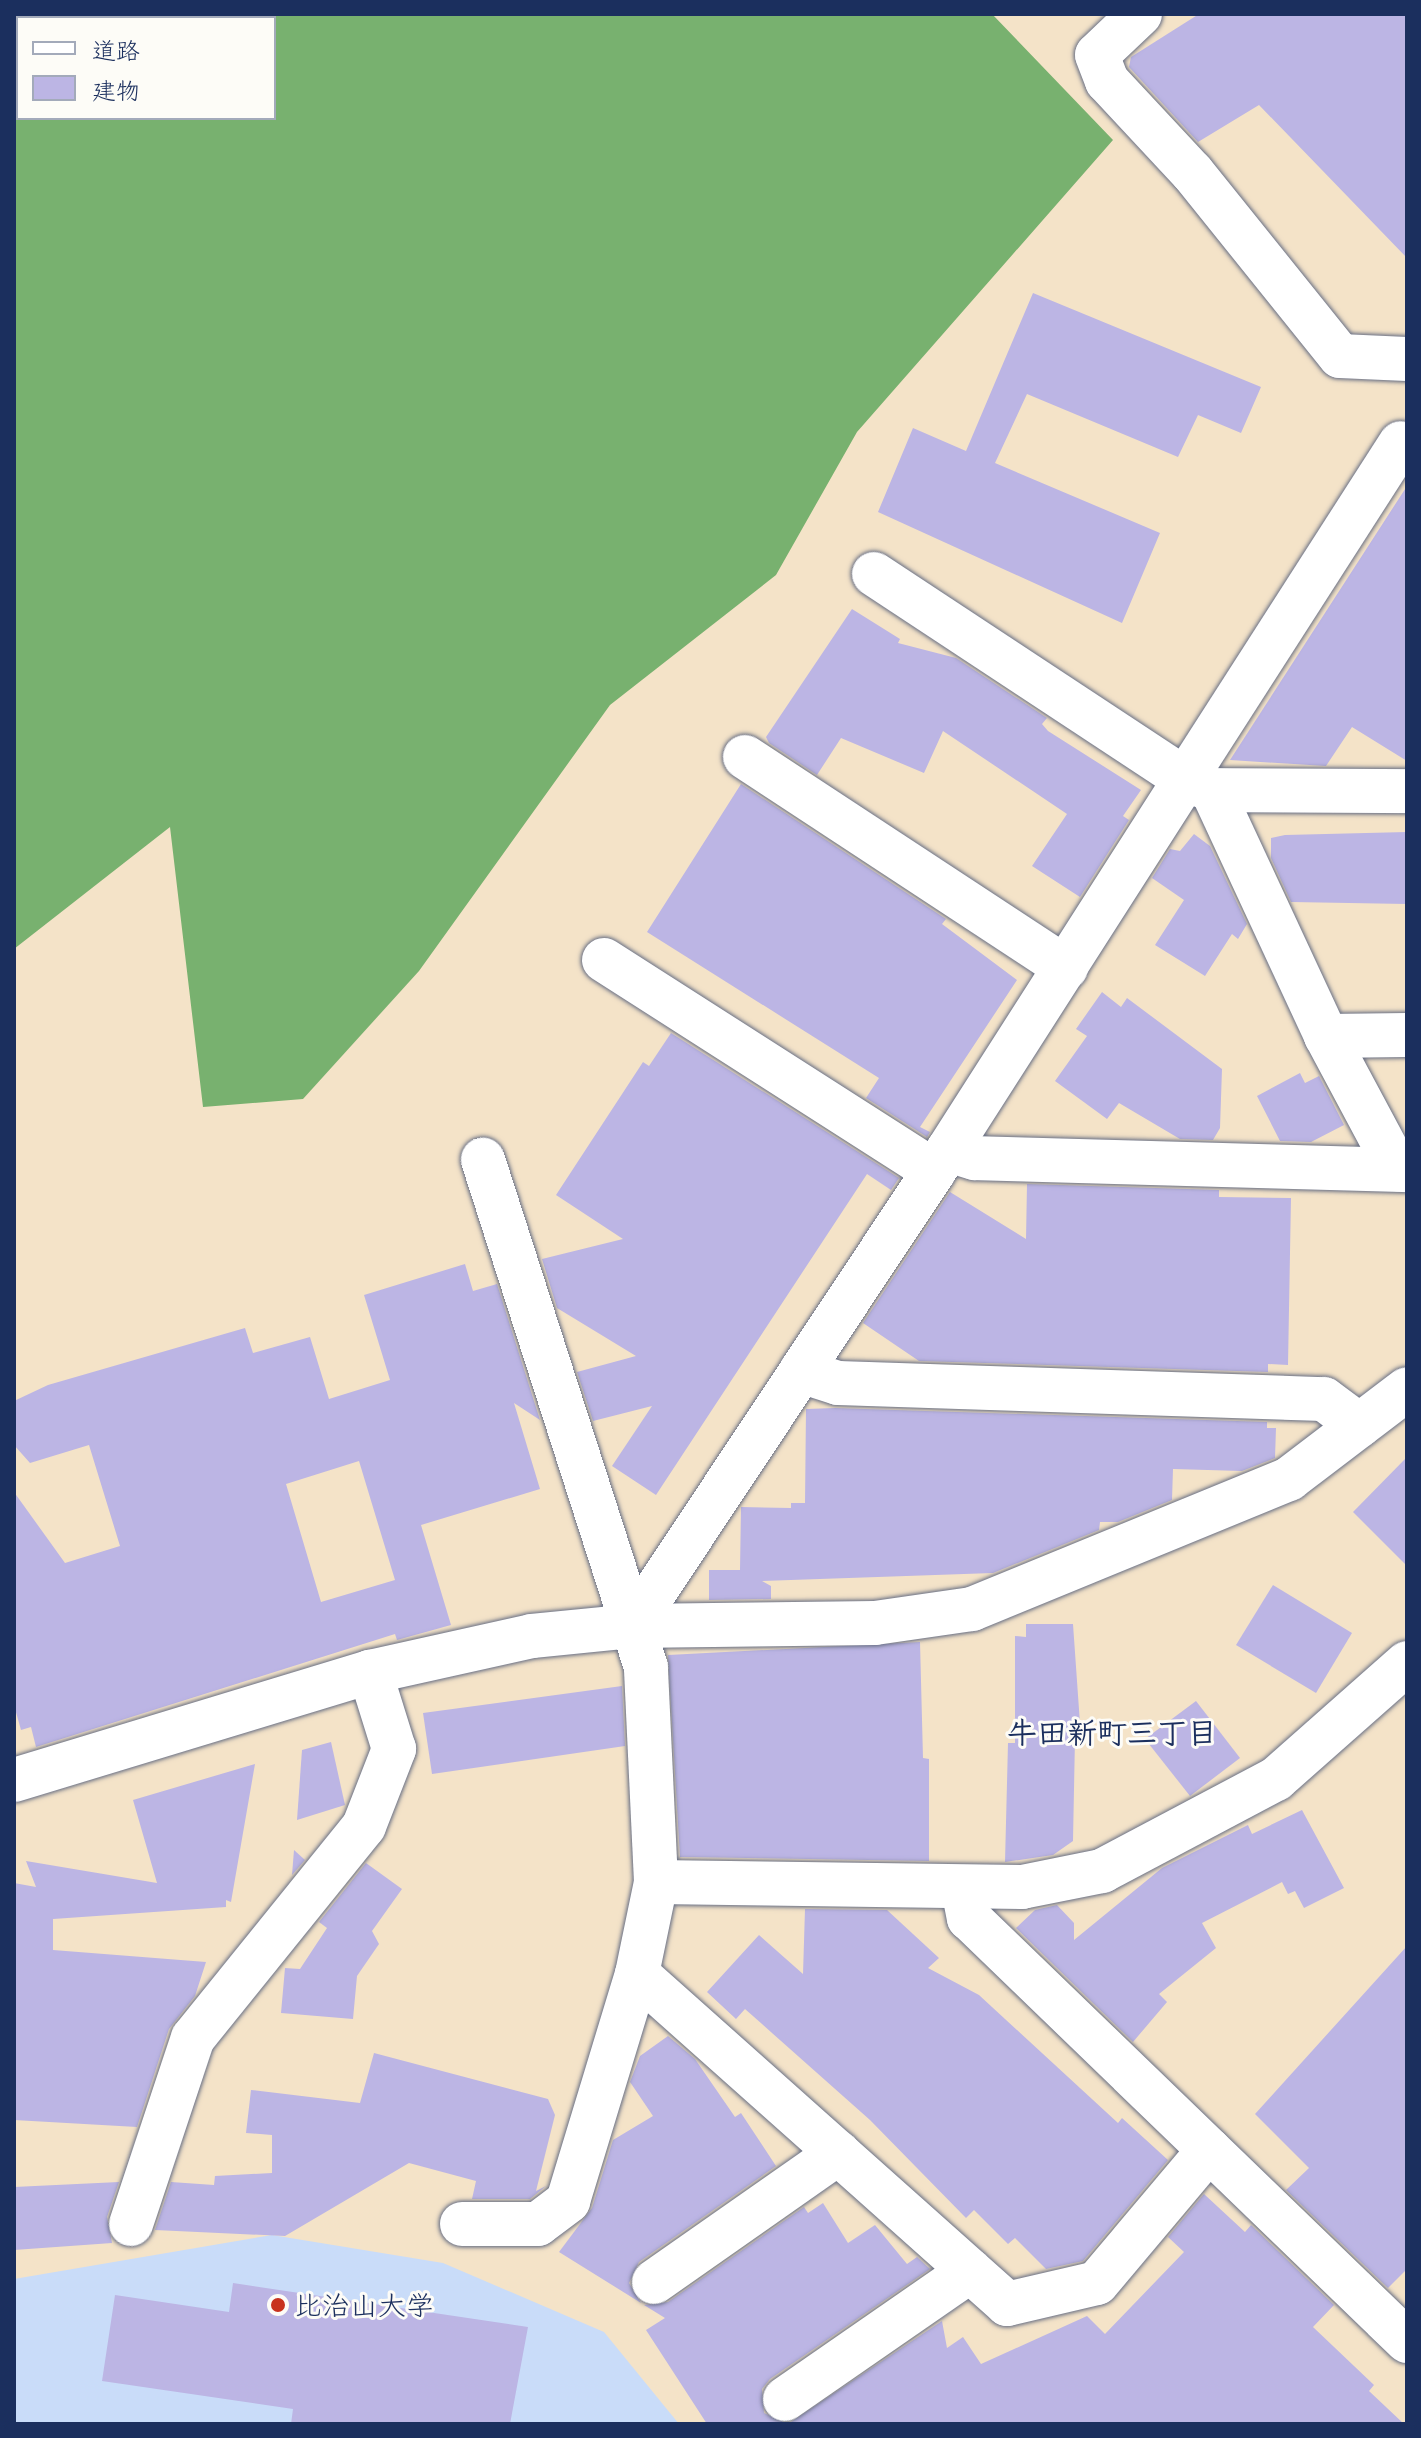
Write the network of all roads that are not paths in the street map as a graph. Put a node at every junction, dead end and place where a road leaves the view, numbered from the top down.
1 (1140, 14) edge
2 (1407, 359) edge
3 (1401, 443) dead end
4 (874, 574) dead end
5 (745, 757) dead end
6 (1198, 785) junction
7 (1407, 791) edge
8 (604, 960) dead end
9 (1066, 968) junction
10 (1407, 1035) edge
11 (1326, 1036) junction
12 (483, 1160) dead end
13 (941, 1160) junction
14 (1402, 1169) edge
15 (801, 1371) junction
16 (1407, 1389) edge
17 (1359, 1425) junction
18 (632, 1626) junction
19 (1407, 1663) edge
20 (370, 1672) junction
21 (14, 1779) edge
22 (656, 1882) junction
23 (963, 1888) junction
24 (637, 1974) junction
25 (1209, 2150) junction
26 (838, 2153) junction
27 (131, 2224) dead end
28 (462, 2224) dead end
29 (970, 2271) junction
30 (654, 2282) dead end
31 (1407, 2341) edge
32 (785, 2399) dead end

1 - 2 street
3 - 6 street
4 - 6 street
5 - 9 street
6 - 7 street
6 - 9 street
6 - 11 street
8 - 13 street
9 - 13 street
10 - 11 street
11 - 14 street
12 - 18 street
13 - 14 street
13 - 15 street
15 - 17 street
15 - 18 street
16 - 17 street
17 - 18 street
18 - 20 street
18 - 22 street
19 - 23 street
20 - 21 street
20 - 27 street
22 - 23 street
22 - 24 street
23 - 25 street
24 - 26 street
24 - 28 street
25 - 29 street
25 - 31 street
26 - 29 street
26 - 30 street
29 - 32 street

